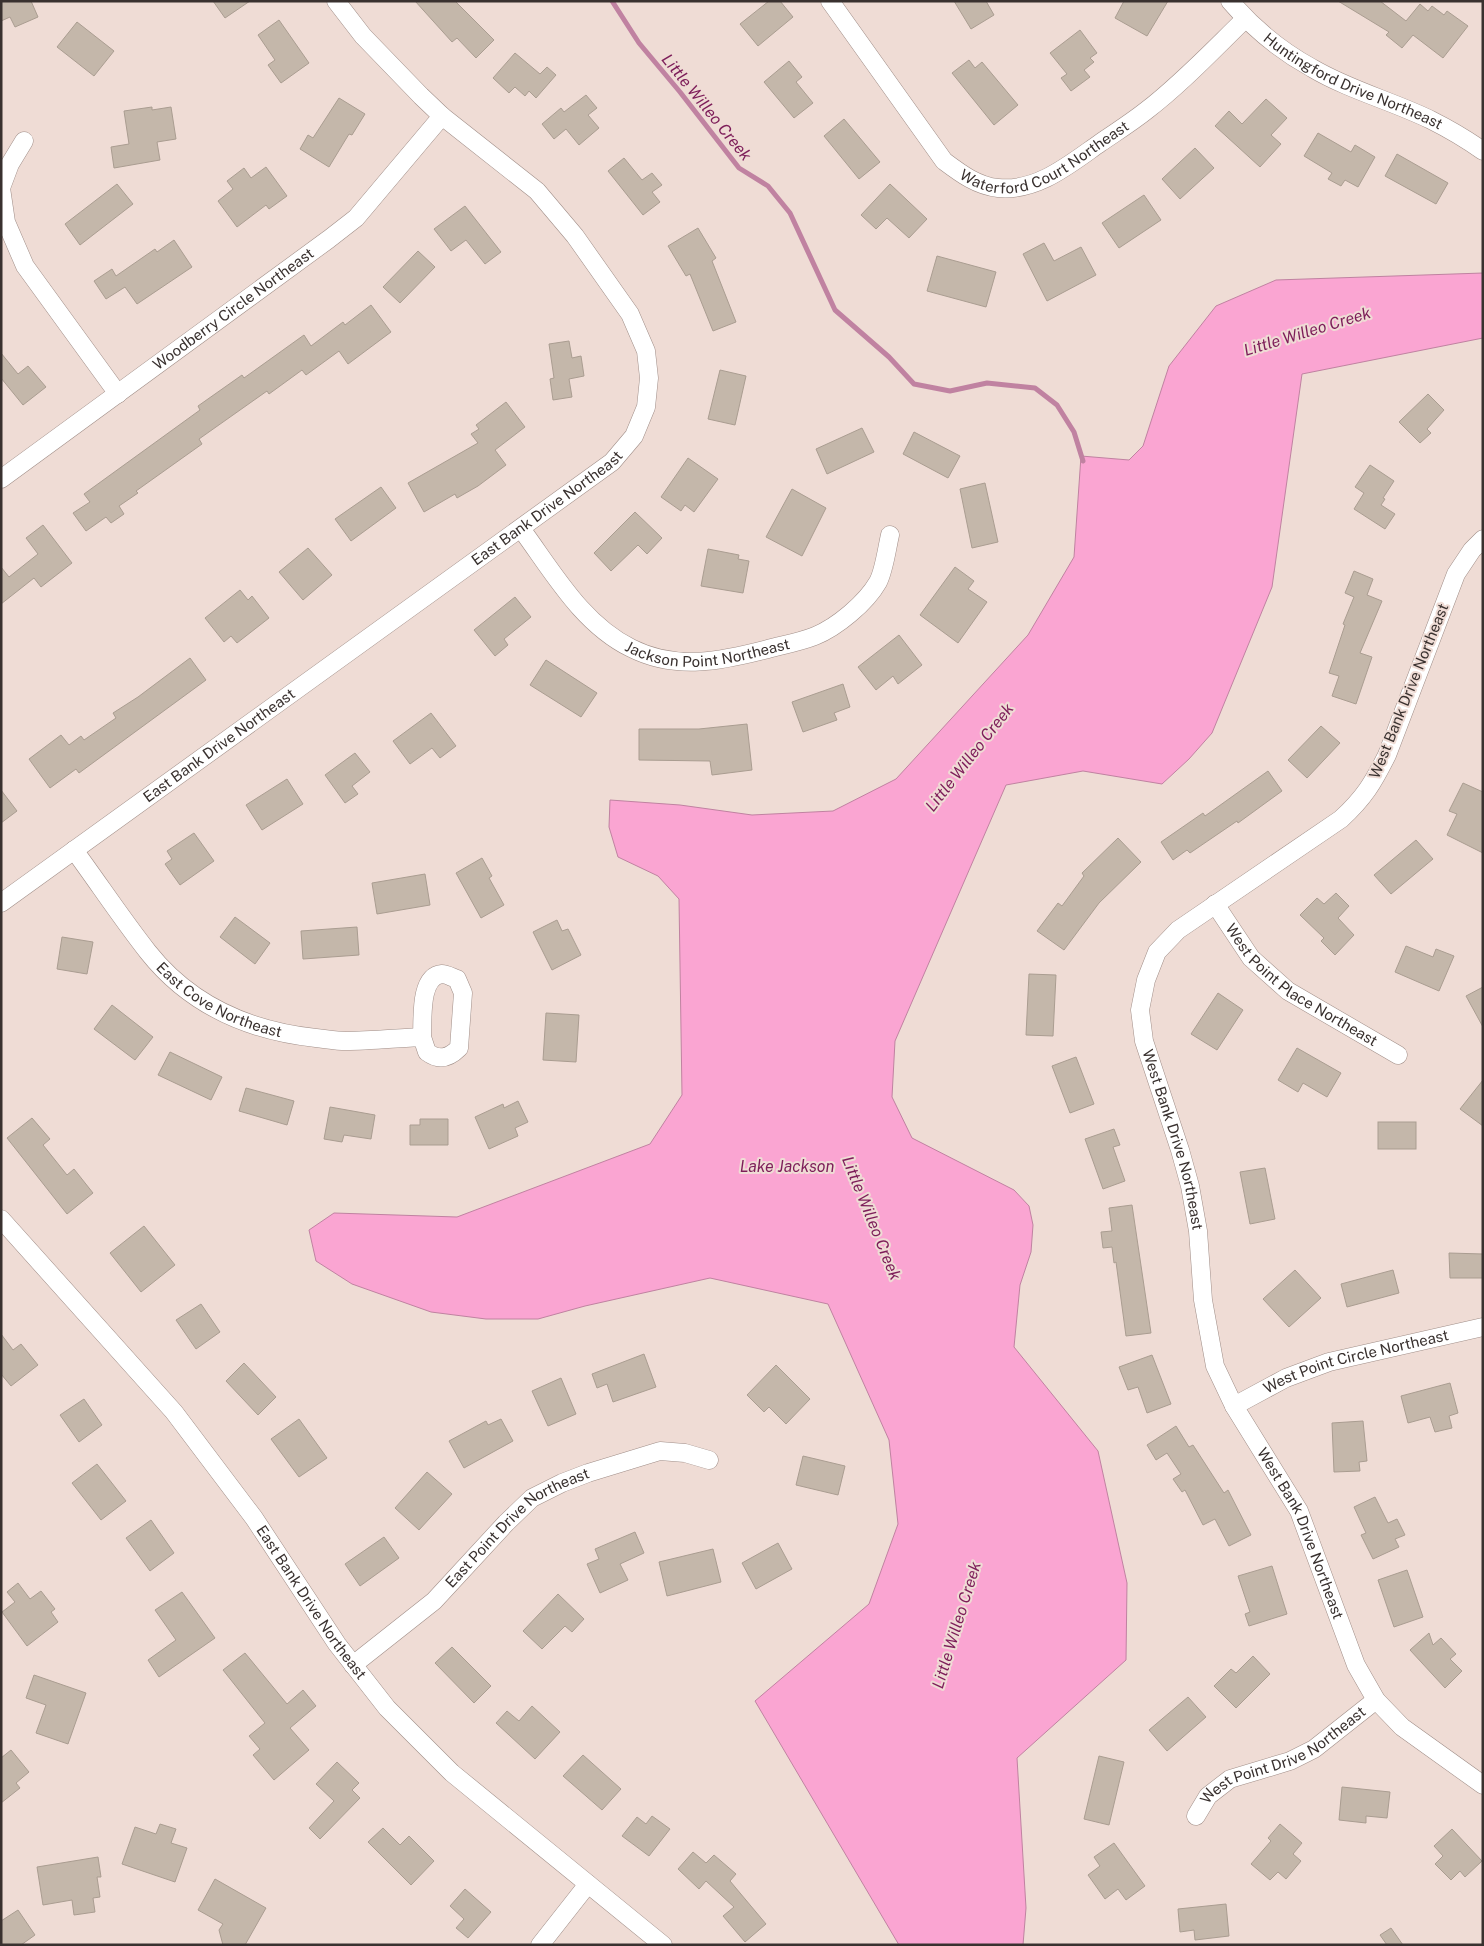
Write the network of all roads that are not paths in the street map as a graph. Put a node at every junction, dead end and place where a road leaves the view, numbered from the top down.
1 (336, 1) edge
2 (830, 1) edge
3 (1230, 1) edge
4 (1245, 19) junction
5 (442, 116) junction
6 (24, 141) dead end
7 (1483, 151) edge
8 (118, 394) junction
9 (1, 480) edge
10 (522, 530) junction
11 (890, 535) dead end
12 (1483, 539) edge
13 (74, 850) junction
14 (1, 903) edge
15 (1215, 904) junction
16 (422, 1037) dead end
17 (1398, 1055) dead end
18 (1, 1219) edge
19 (1483, 1327) edge
20 (1234, 1406) junction
21 (709, 1460) dead end
22 (353, 1665) junction
23 (1376, 1700) junction
24 (1483, 1784) edge
25 (1196, 1816) dead end
26 (588, 1884) junction
27 (540, 1945) edge
28 (663, 1945) edge

1 - 5 street, East Bank Drive Northeast
2 - 4 street, Waterford Court Northeast
3 - 4 street, Huntingford Drive Northeast
4 - 7 street, Huntingford Drive Northeast
5 - 8 street, Woodberry Circle Northeast
5 - 10 street, East Bank Drive Northeast
6 - 8 street
8 - 9 street, Woodberry Circle Northeast
10 - 11 street, Jackson Point Northeast
10 - 13 street, East Bank Drive Northeast
12 - 15 street, West Bank Drive Northeast
13 - 14 street, East Bank Drive Northeast
13 - 16 street, East Cove Northeast
15 - 17 street, West Point Place Northeast
15 - 20 street, West Bank Drive Northeast
18 - 22 street, East Bank Drive Northeast
19 - 20 street, West Point Circle Northeast
20 - 23 street, West Bank Drive Northeast
21 - 22 street, East Point Drive Northeast
22 - 26 street, East Bank Drive Northeast
23 - 24 street, West Bank Drive Northeast
23 - 25 street, West Point Drive Northeast
26 - 27 street
26 - 28 street, East Bank Drive Northeast

